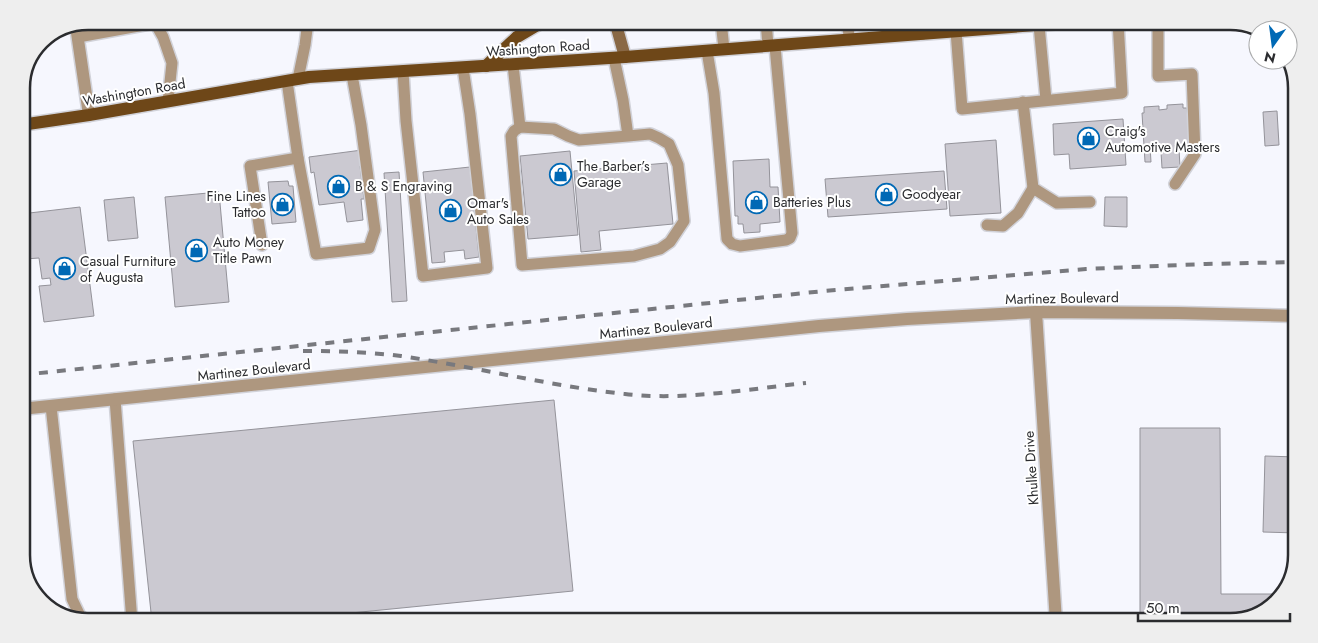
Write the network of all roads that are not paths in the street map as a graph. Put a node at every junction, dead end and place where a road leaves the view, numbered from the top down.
1 (159, 30) edge
2 (307, 30) edge
3 (529, 30) edge
4 (616, 30) edge
5 (722, 30) edge
6 (768, 30) edge
7 (848, 30) edge
8 (910, 30) edge
9 (939, 30) edge
10 (980, 30) edge
11 (1039, 30) edge
12 (1118, 30) edge
13 (1158, 30) edge
14 (77, 31) edge
15 (956, 32) junction
16 (849, 40) junction
17 (771, 46) junction
18 (724, 49) junction
19 (706, 51) junction
20 (619, 58) junction
21 (512, 64) junction
22 (486, 66) junction
23 (463, 68) junction
24 (403, 71) junction
25 (352, 75) junction
26 (293, 80) junction
27 (1046, 100) junction
28 (168, 101) junction
29 (1024, 102) junction
30 (89, 115) junction
31 (30, 124) edge
32 (520, 127) junction
33 (628, 136) junction
34 (298, 158) junction
35 (1175, 184) dead end
36 (1033, 188) junction
37 (1090, 202) dead end
38 (987, 225) dead end
39 (262, 245) dead end
40 (1036, 312) junction
41 (1288, 316) edge
42 (115, 399) junction
43 (51, 406) junction
44 (30, 408) edge
45 (78, 612) edge
46 (131, 613) edge
47 (1055, 613) edge

1 - 28 lane
2 - 26 lane
3 - 22 main road
4 - 20 main road
5 - 18 lane
6 - 17 lane
7 - 16 lane
8 - 16 main road, Washington Road
9 - 15 main road, Washington Road
10 - 15 main road, Washington Road
11 - 27 lane
12 - 27 lane
13 - 35 lane
14 - 30 street
15 - 29 lane
16 - 17 main road, Washington Road
17 - 18 main road, Washington Road
17 - 19 lane
18 - 19 main road, Washington Road
19 - 20 main road, Washington Road
20 - 21 main road, Washington Road
20 - 33 lane
21 - 22 main road, Washington Road
21 - 32 lane
22 - 23 main road, Washington Road
23 - 24 main road, Washington Road
23 - 24 lane
24 - 25 main road, Washington Road
25 - 26 main road, Washington Road
25 - 34 lane
26 - 28 main road, Washington Road
26 - 34 lane
27 - 29 lane
28 - 30 main road, Washington Road
29 - 36 lane
30 - 31 main road, Washington Road
32 - 33 lane
32 - 33 lane
34 - 39 lane
36 - 37 lane
36 - 38 lane
40 - 41 street, Martinez Boulevard
40 - 42 street, Martinez Boulevard
40 - 47 street, Khulke Drive
42 - 43 street, Martinez Boulevard
42 - 46 lane
43 - 44 street, Martinez Boulevard
43 - 45 lane

